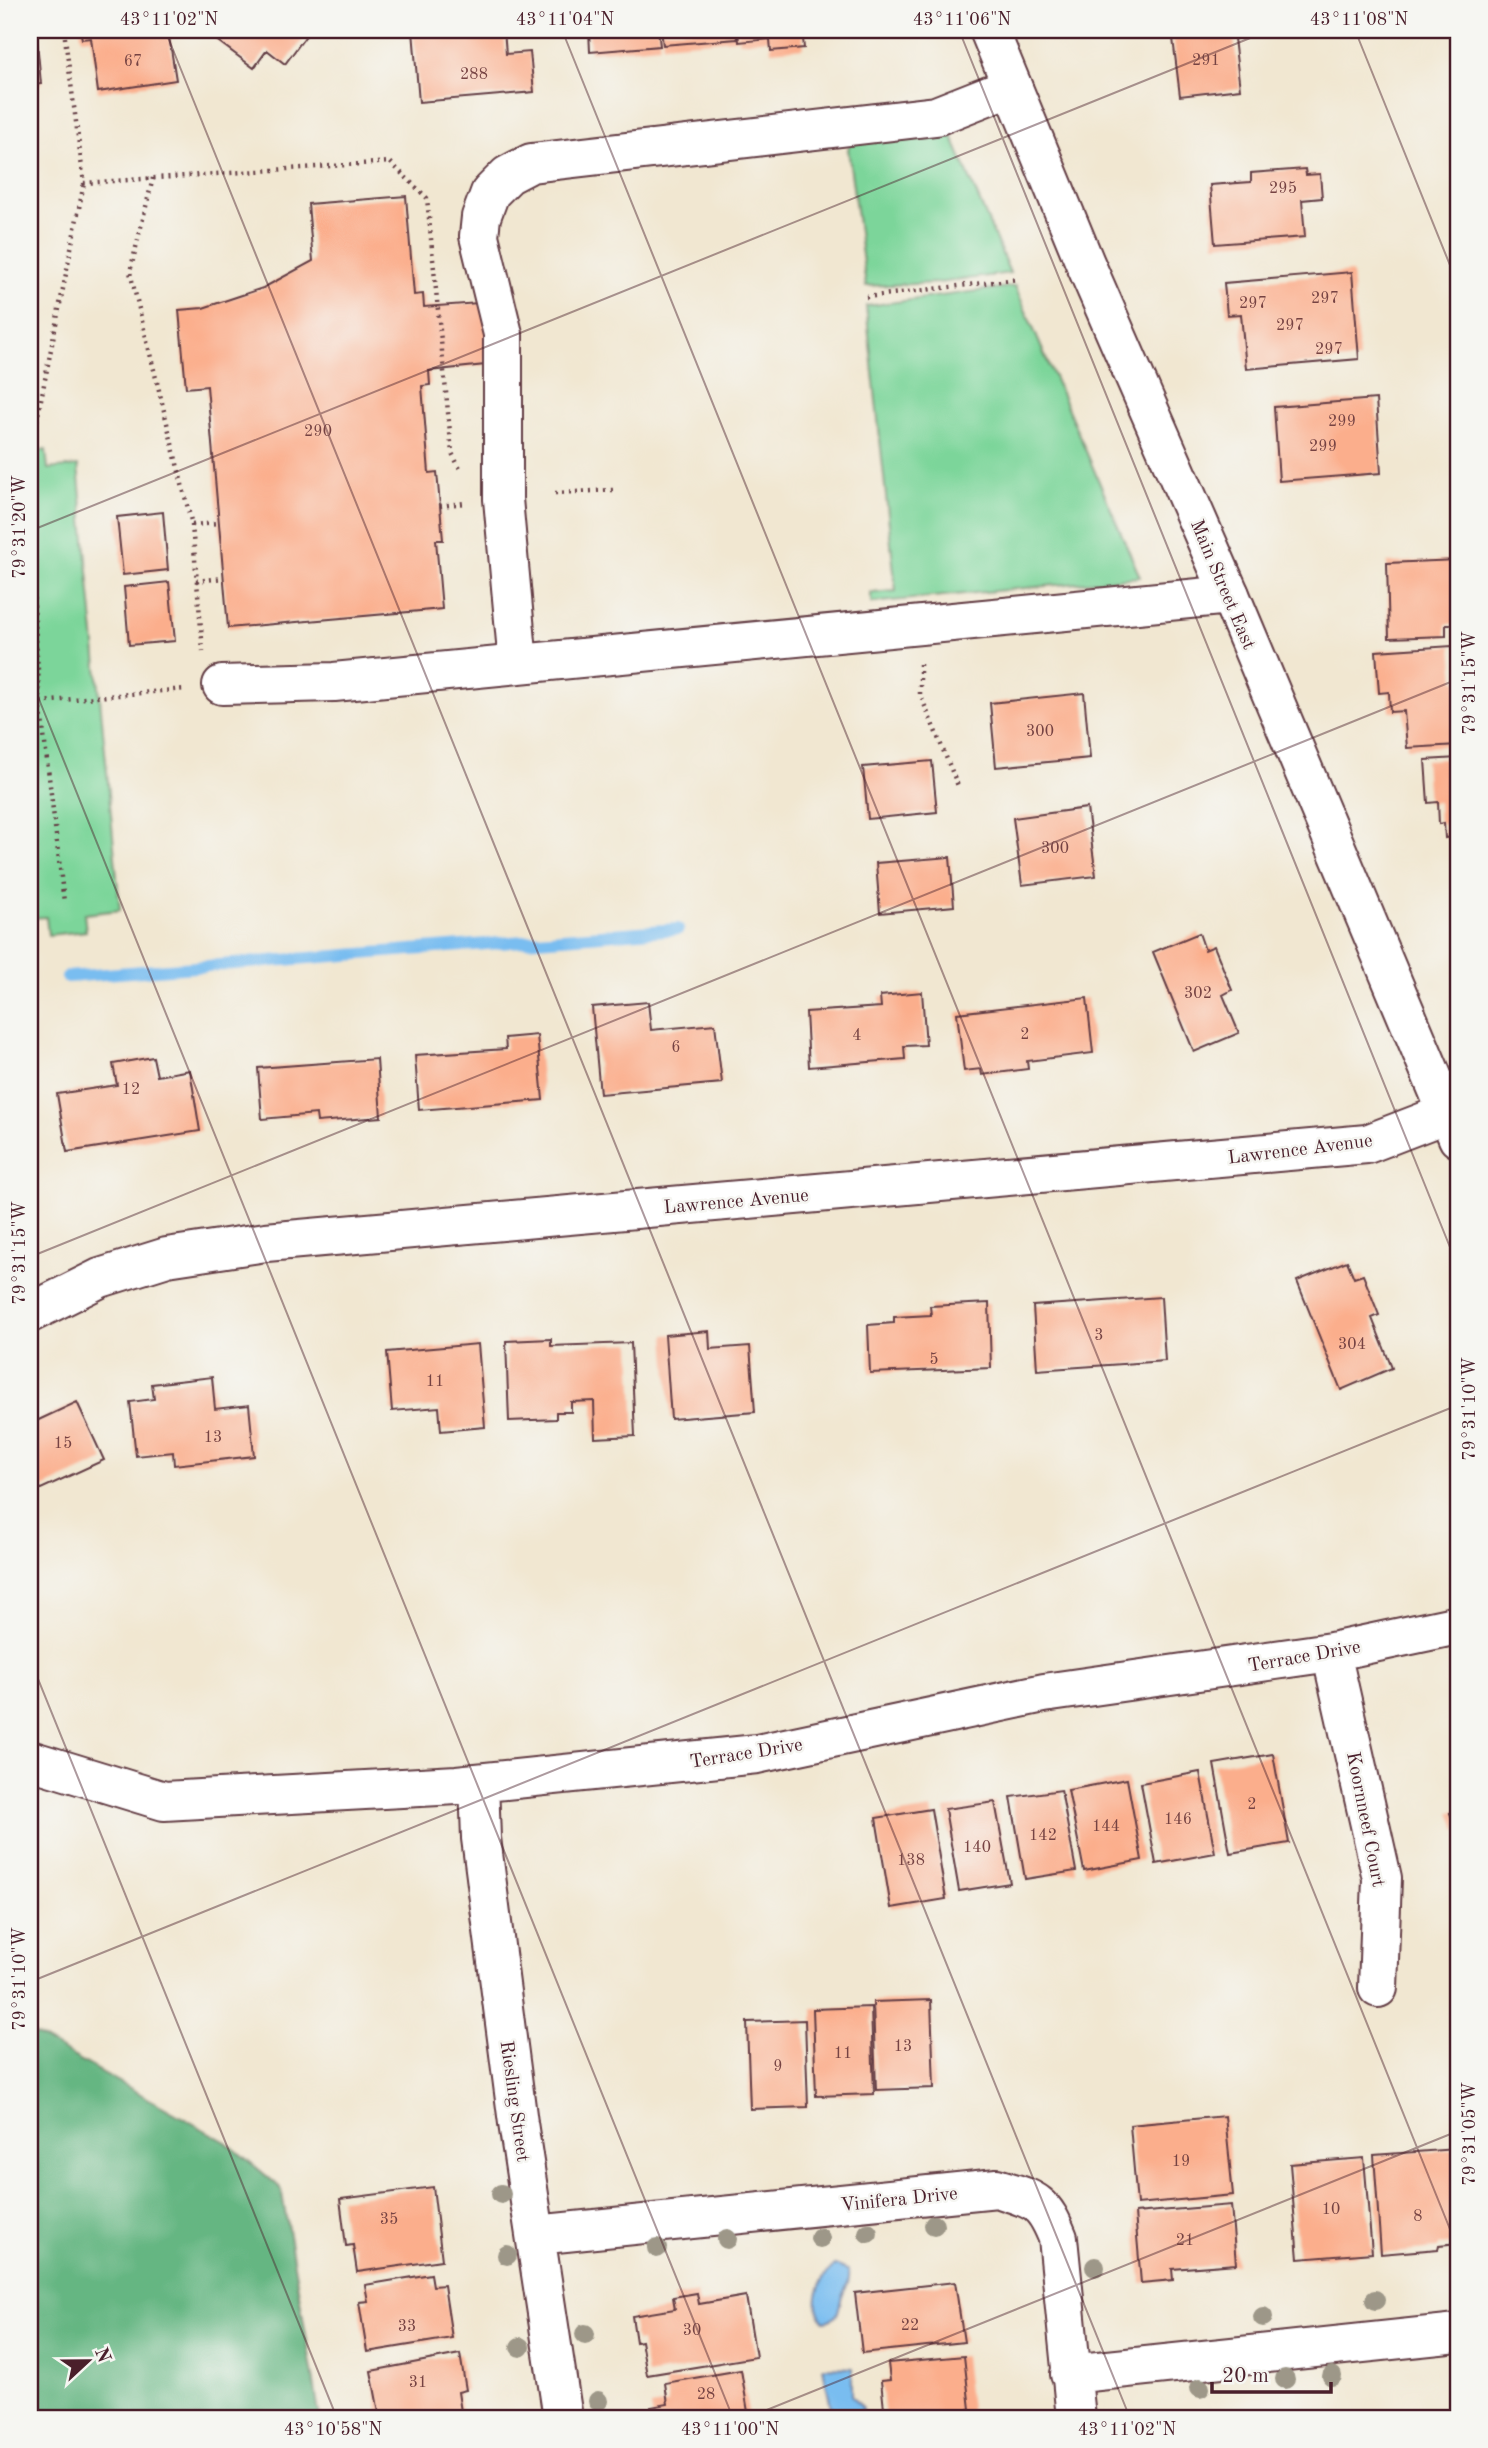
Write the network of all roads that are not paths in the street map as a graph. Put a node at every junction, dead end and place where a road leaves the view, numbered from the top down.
1 (989, 30) edge
2 (1012, 86) junction
3 (1230, 595) junction
4 (518, 664) junction
5 (213, 672) road end
6 (1455, 1120) edge
7 (30, 1313) edge
8 (1458, 1625) edge
9 (1331, 1652) junction
10 (30, 1760) edge
11 (479, 1783) junction
12 (1378, 1988) dead end
13 (536, 2235) junction
14 (1458, 2333) edge
15 (1070, 2374) junction
16 (564, 2418) edge
17 (1076, 2418) edge

1 - 2 street, Main Street East
2 - 3 street, Main Street East
2 - 4 street
3 - 4 street
3 - 6 street, Main Street East
4 - 5 street
6 - 7 street, Lawrence Avenue
8 - 9 street, Terrace Drive
9 - 11 street, Terrace Drive
9 - 12 street, Koornneef Court
10 - 11 street, Terrace Drive
11 - 13 street, Riesling Street
13 - 15 street, Vinifera Drive
13 - 16 street, Riesling Street
14 - 15 street
15 - 17 street, Vinifera Drive

